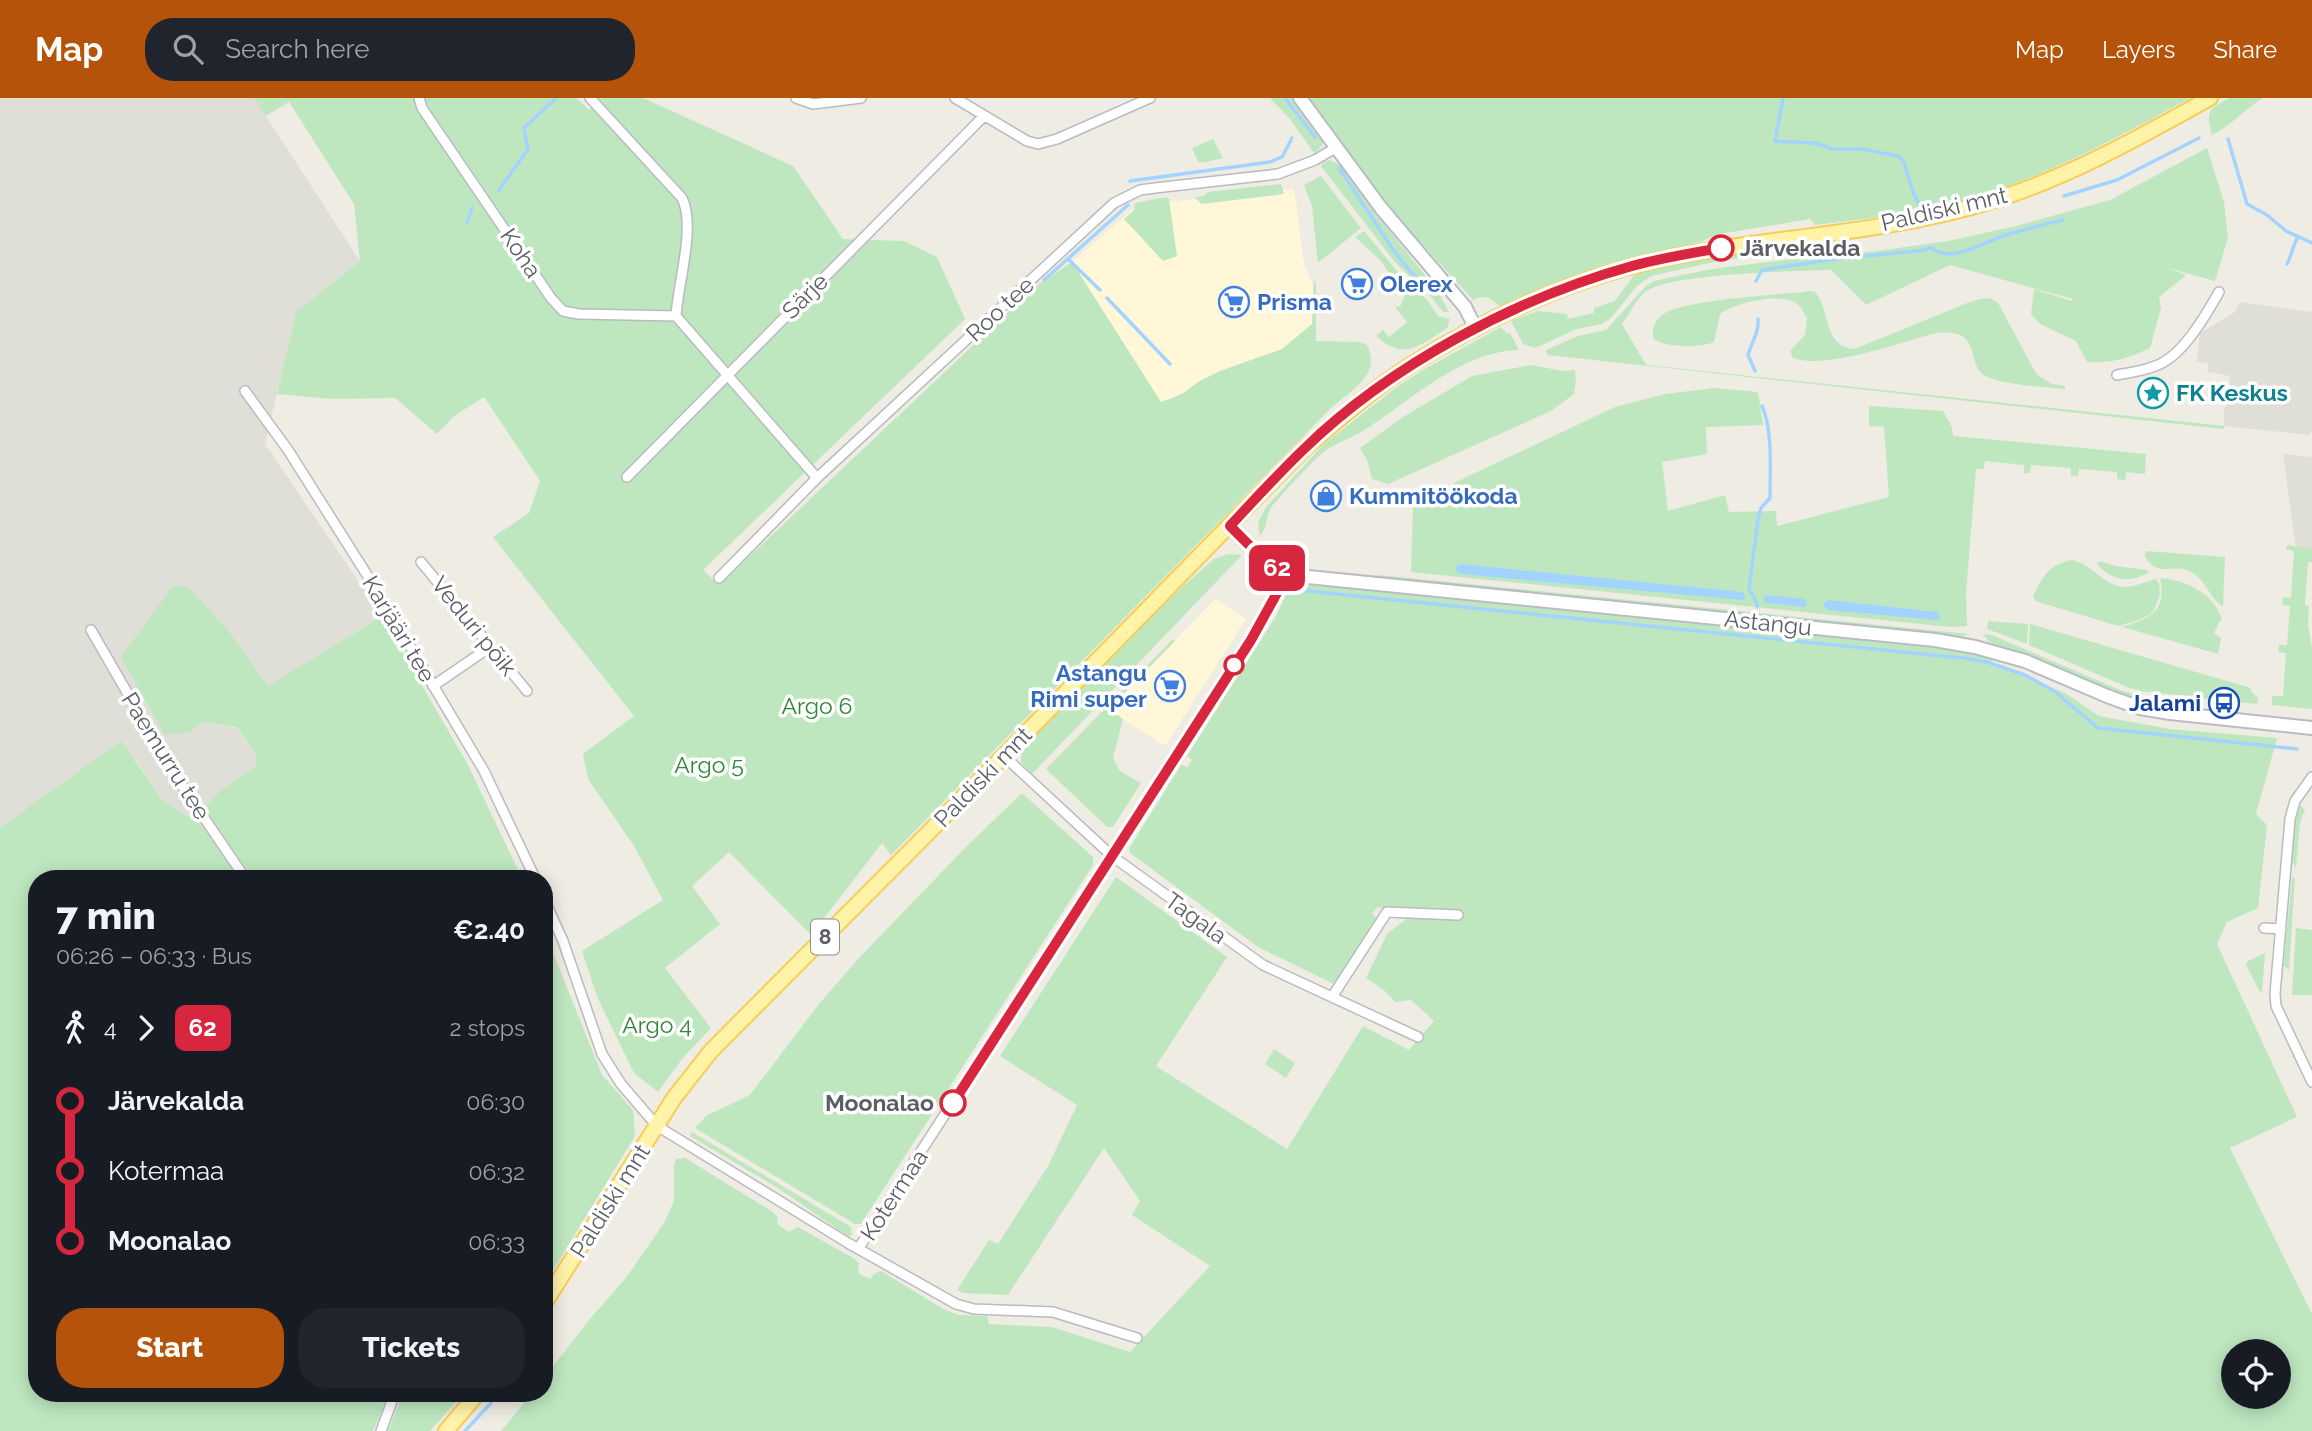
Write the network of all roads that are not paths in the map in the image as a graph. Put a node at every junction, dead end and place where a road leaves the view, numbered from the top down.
1 (419, 98) edge
2 (590, 98) edge
3 (796, 98) edge
4 (861, 98) edge
5 (955, 98) edge
6 (1150, 98) edge
7 (1300, 98) edge
8 (2210, 98) edge
9 (984, 116) junction
10 (1337, 147) junction
11 (2219, 292) dead end
12 (676, 316) junction
13 (1476, 329) junction
14 (2117, 374) dead end
15 (726, 376) junction
16 (245, 391) dead end
17 (627, 477) dead end
18 (817, 478) junction
19 (1230, 526) junction
20 (421, 562) dead end
21 (1288, 573) junction
22 (719, 578) dead end
23 (91, 630) dead end
24 (490, 647) junction
25 (433, 685) junction
26 (527, 691) dead end
27 (2312, 728) edge
28 (1004, 756) junction
29 (2312, 777) edge
30 (1112, 856) junction
31 (240, 870) edge
32 (530, 870) edge
33 (1458, 915) dead end
34 (553, 919) edge
35 (2264, 928) dead end
36 (2280, 929) junction
37 (1332, 997) junction
38 (1418, 1037) dead end
39 (2312, 1082) edge
40 (657, 1126) junction
41 (859, 1249) junction
42 (553, 1290) edge
43 (1137, 1338) dead end
44 (392, 1402) edge
45 (470, 1402) edge
46 (381, 1431) edge
47 (446, 1431) edge

1 - 12 street, Koha
2 - 12 street
3 - 4 street
5 - 9 street
6 - 9 street
7 - 10 street
8 - 13 main road, Paldiski mnt / 8
9 - 15 street, Särje
10 - 13 street
10 - 18 street, Roo tee
11 - 14 street
12 - 15 street
13 - 19 main road, Paldiski mnt / 8
15 - 17 street, Särje
15 - 18 street
16 - 25 street, Karjääri tee
18 - 22 street, Roo tee
19 - 21 street, Astangu
19 - 28 main road, Paldiski mnt / 8
20 - 24 street, Veduri põik
21 - 27 street, Astangu
21 - 30 street, Kotermaa
23 - 31 street, Paemurru tee
24 - 25 street
24 - 26 street, Veduri põik
25 - 32 street, Karjääri tee
28 - 30 street, Tagala
28 - 40 main road, Paldiski mnt / 8
29 - 36 street
30 - 37 street, Tagala
30 - 41 street, Kotermaa
33 - 37 street
34 - 40 street
35 - 36 street
36 - 39 street
37 - 38 street, Tagala
40 - 41 street
40 - 42 main road, Paldiski mnt / 8
41 - 43 street
44 - 46 street
45 - 47 main road

